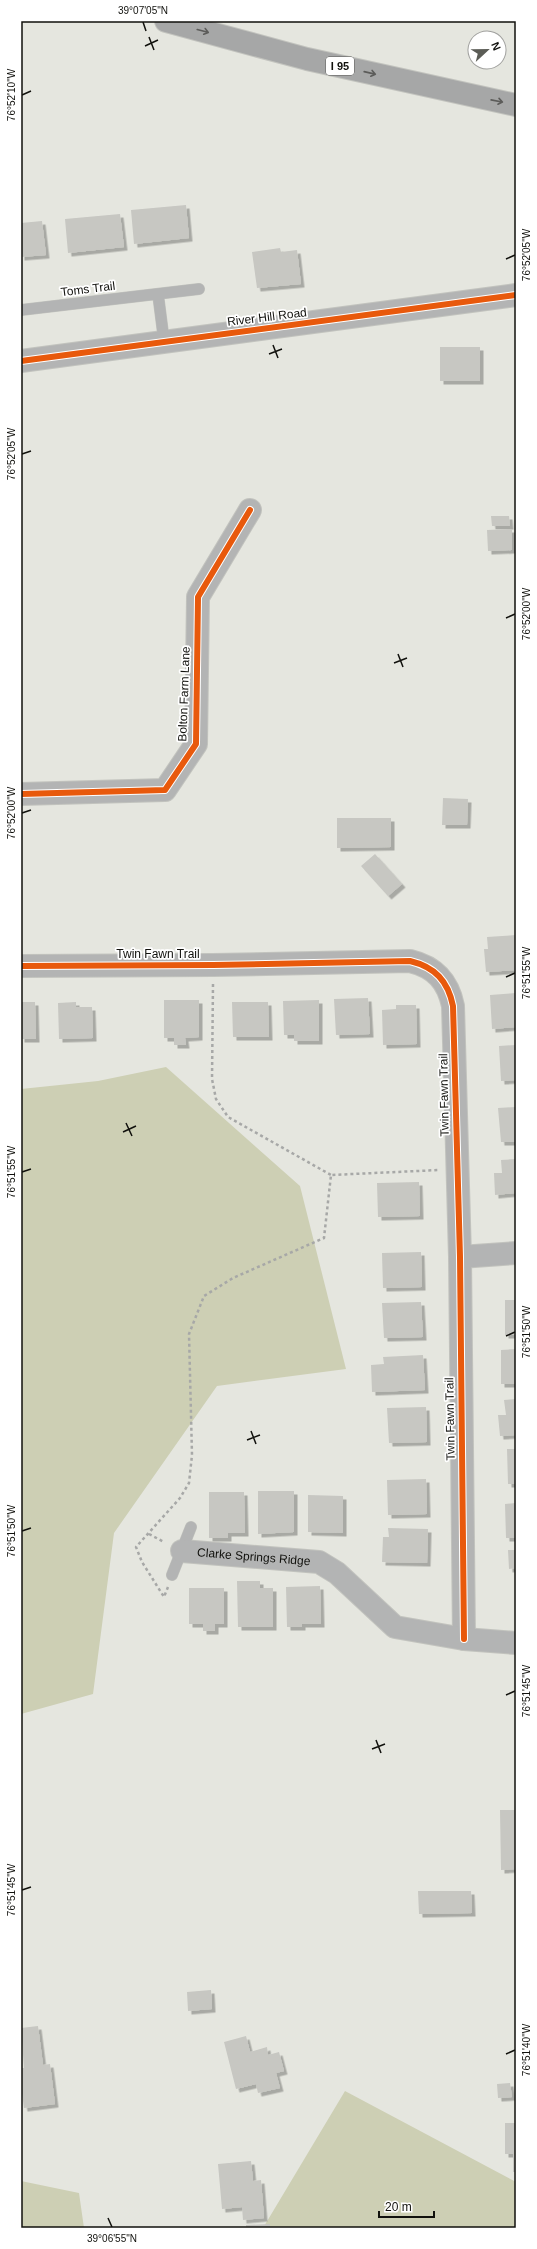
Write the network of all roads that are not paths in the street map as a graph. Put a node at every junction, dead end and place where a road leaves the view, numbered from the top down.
1 (166, 21) edge
2 (516, 105) edge
3 (199, 289) dead end
4 (158, 294) junction
5 (516, 295) edge
6 (21, 310) edge
7 (164, 340) junction
8 (21, 361) edge
9 (250, 510) dead end
10 (21, 794) edge
11 (21, 966) edge
12 (516, 1253) edge
13 (460, 1257) junction
14 (191, 1528) dead end
15 (182, 1551) junction
16 (172, 1575) road end
17 (464, 1639) junction
18 (516, 1643) edge

1 -> 2 highway, I 95
3 - 4 lane, Toms Trail
4 - 6 lane, Toms Trail
4 - 7 lane
5 - 7 street, River Hill Road
7 - 8 street, River Hill Road
9 - 10 street, Bolton Farm Lane
11 - 13 street, Twin Fawn Trail
12 - 13 street
13 - 17 street, Twin Fawn Trail
14 - 15 lane
15 - 16 lane
15 - 17 street, Clarke Springs Ridge
17 - 18 street, Clarke Springs Ridge

